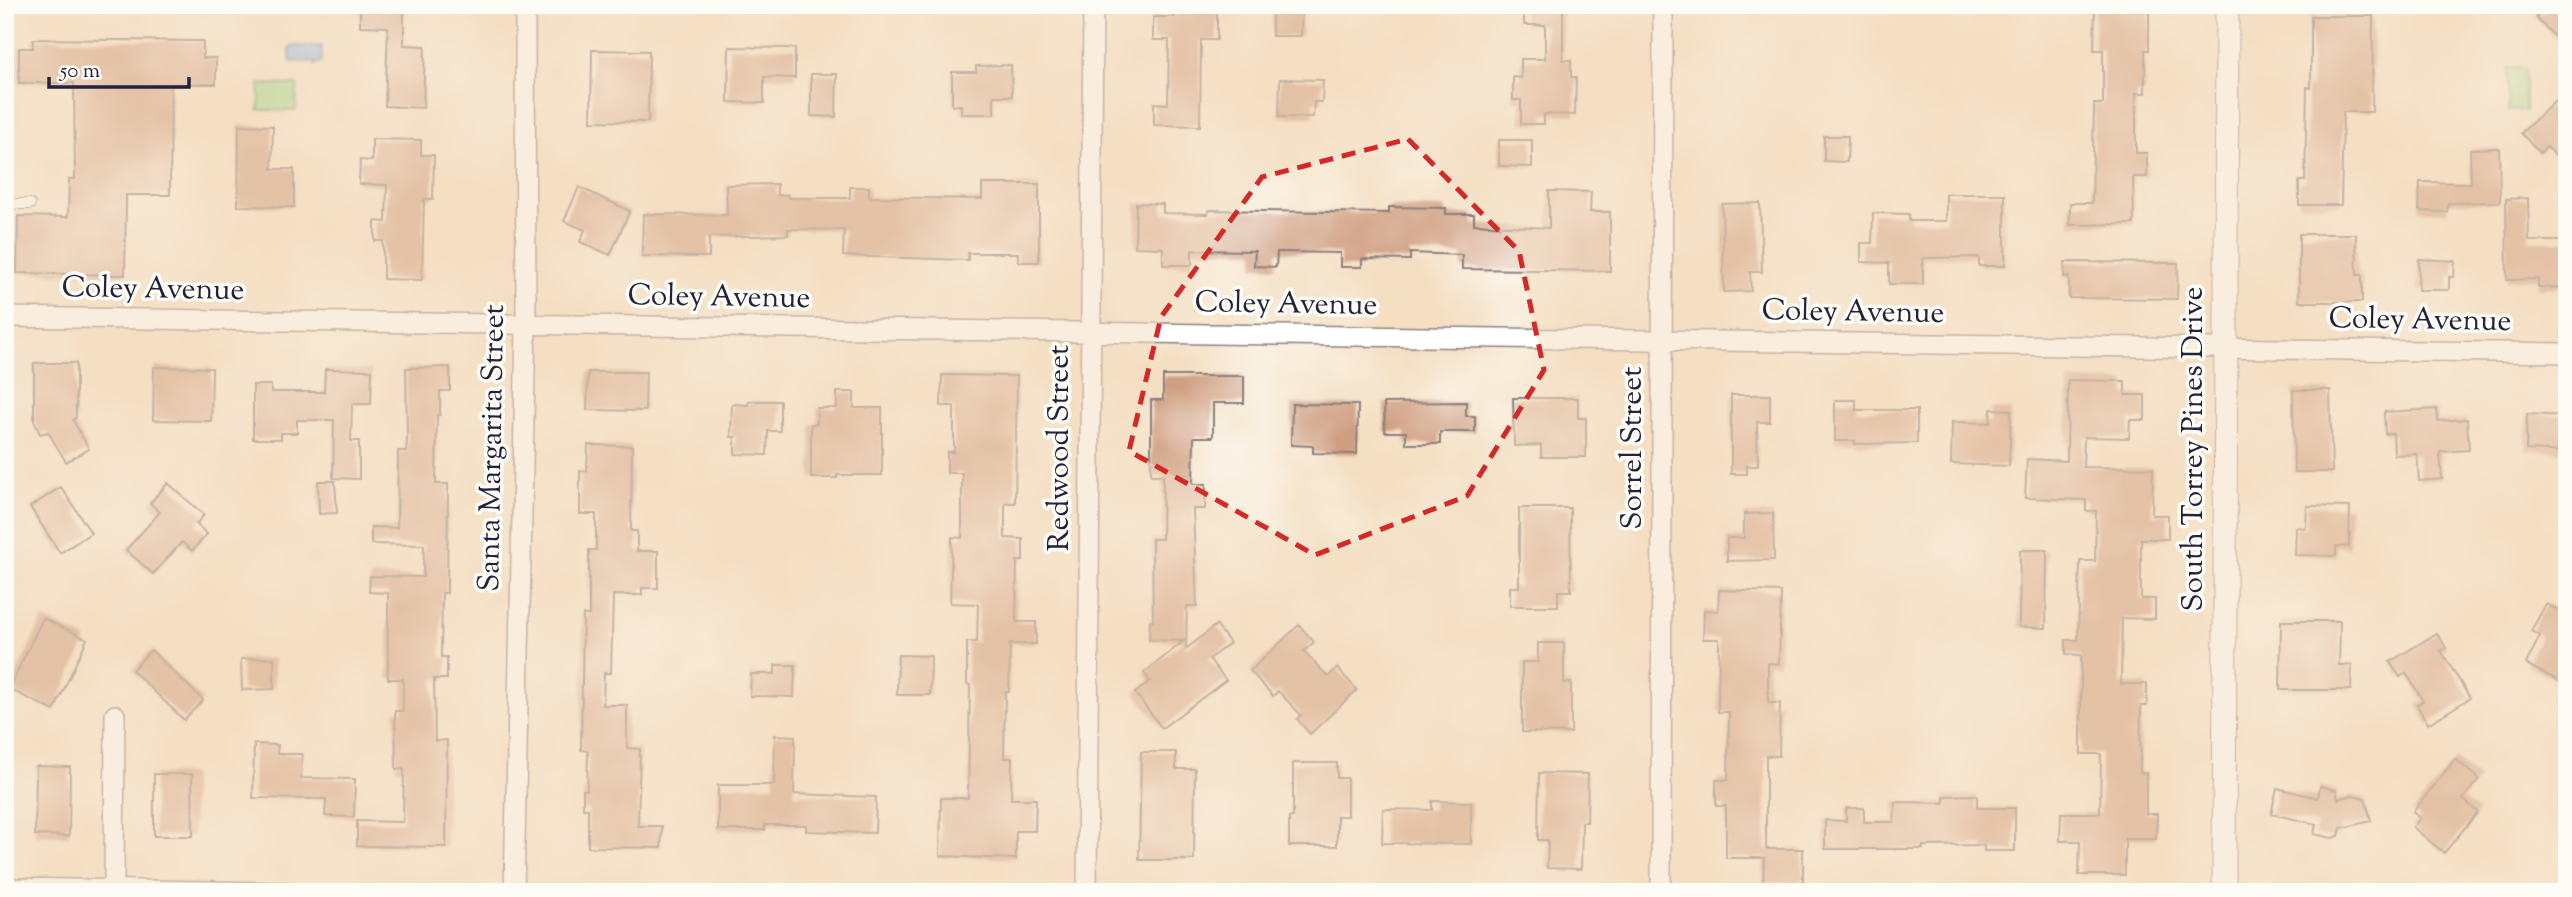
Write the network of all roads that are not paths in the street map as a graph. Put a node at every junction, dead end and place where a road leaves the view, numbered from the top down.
1 (525, 5) edge
2 (1093, 5) edge
3 (1663, 5) edge
4 (2227, 5) edge
5 (5, 204) edge
6 (30, 204) dead end
7 (5, 317) edge
8 (526, 325) junction
9 (1090, 333) junction
10 (1663, 340) junction
11 (2225, 349) junction
12 (2567, 353) edge
13 (115, 715) dead end
14 (5, 888) edge
15 (114, 890) junction
16 (283, 892) edge
17 (514, 892) edge
18 (1087, 892) edge
19 (1661, 892) edge
20 (2224, 892) edge

1 - 8 street, Santa Margarita Street
2 - 9 street, Redwood Street
3 - 10 street, Sorrel Street
4 - 11 street, South Torrey Pines Drive
5 - 6 lane
7 - 8 street, Coley Avenue
8 - 9 street, Coley Avenue
8 - 17 street, Santa Margarita Street
9 - 10 street, Coley Avenue
9 - 18 street, Redwood Street
10 - 11 street, Coley Avenue
10 - 19 street, Sorrel Street
11 - 12 street, Coley Avenue
11 - 20 street, South Torrey Pines Drive
13 - 15 street
14 - 15 street
15 - 16 street

